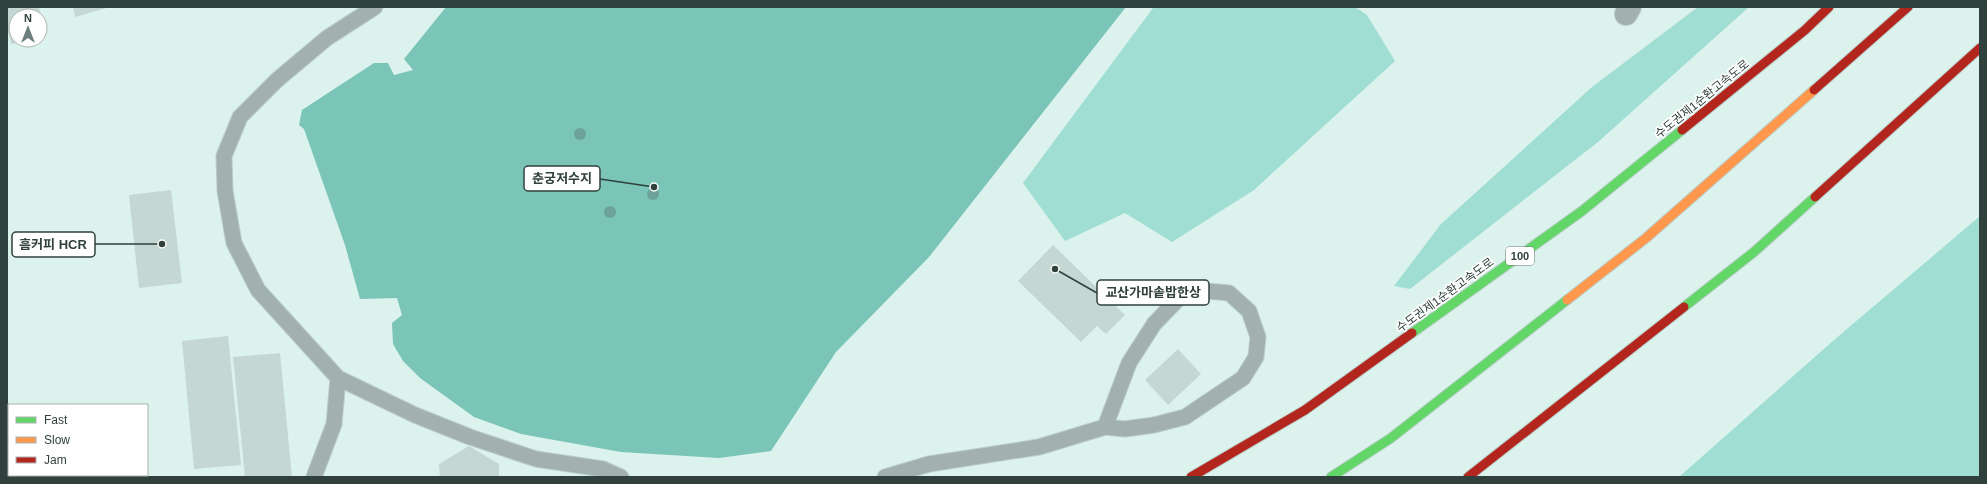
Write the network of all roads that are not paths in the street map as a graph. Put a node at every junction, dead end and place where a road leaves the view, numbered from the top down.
1 (375, 7) edge
2 (1829, 7) edge
3 (1908, 7) edge
4 (1980, 48) edge
5 (338, 378) junction
6 (1105, 427) junction
7 (314, 477) edge
8 (621, 477) edge
9 (885, 477) edge
10 (1191, 477) edge
11 (1331, 477) edge
12 (1468, 477) edge

1 - 5 lane
2 - 10 highway, 수도권제1순환고속도로 / 100
3 - 11 highway
4 - 12 highway
5 - 7 lane
5 - 8 lane
6 - 6 lane
6 - 9 lane

